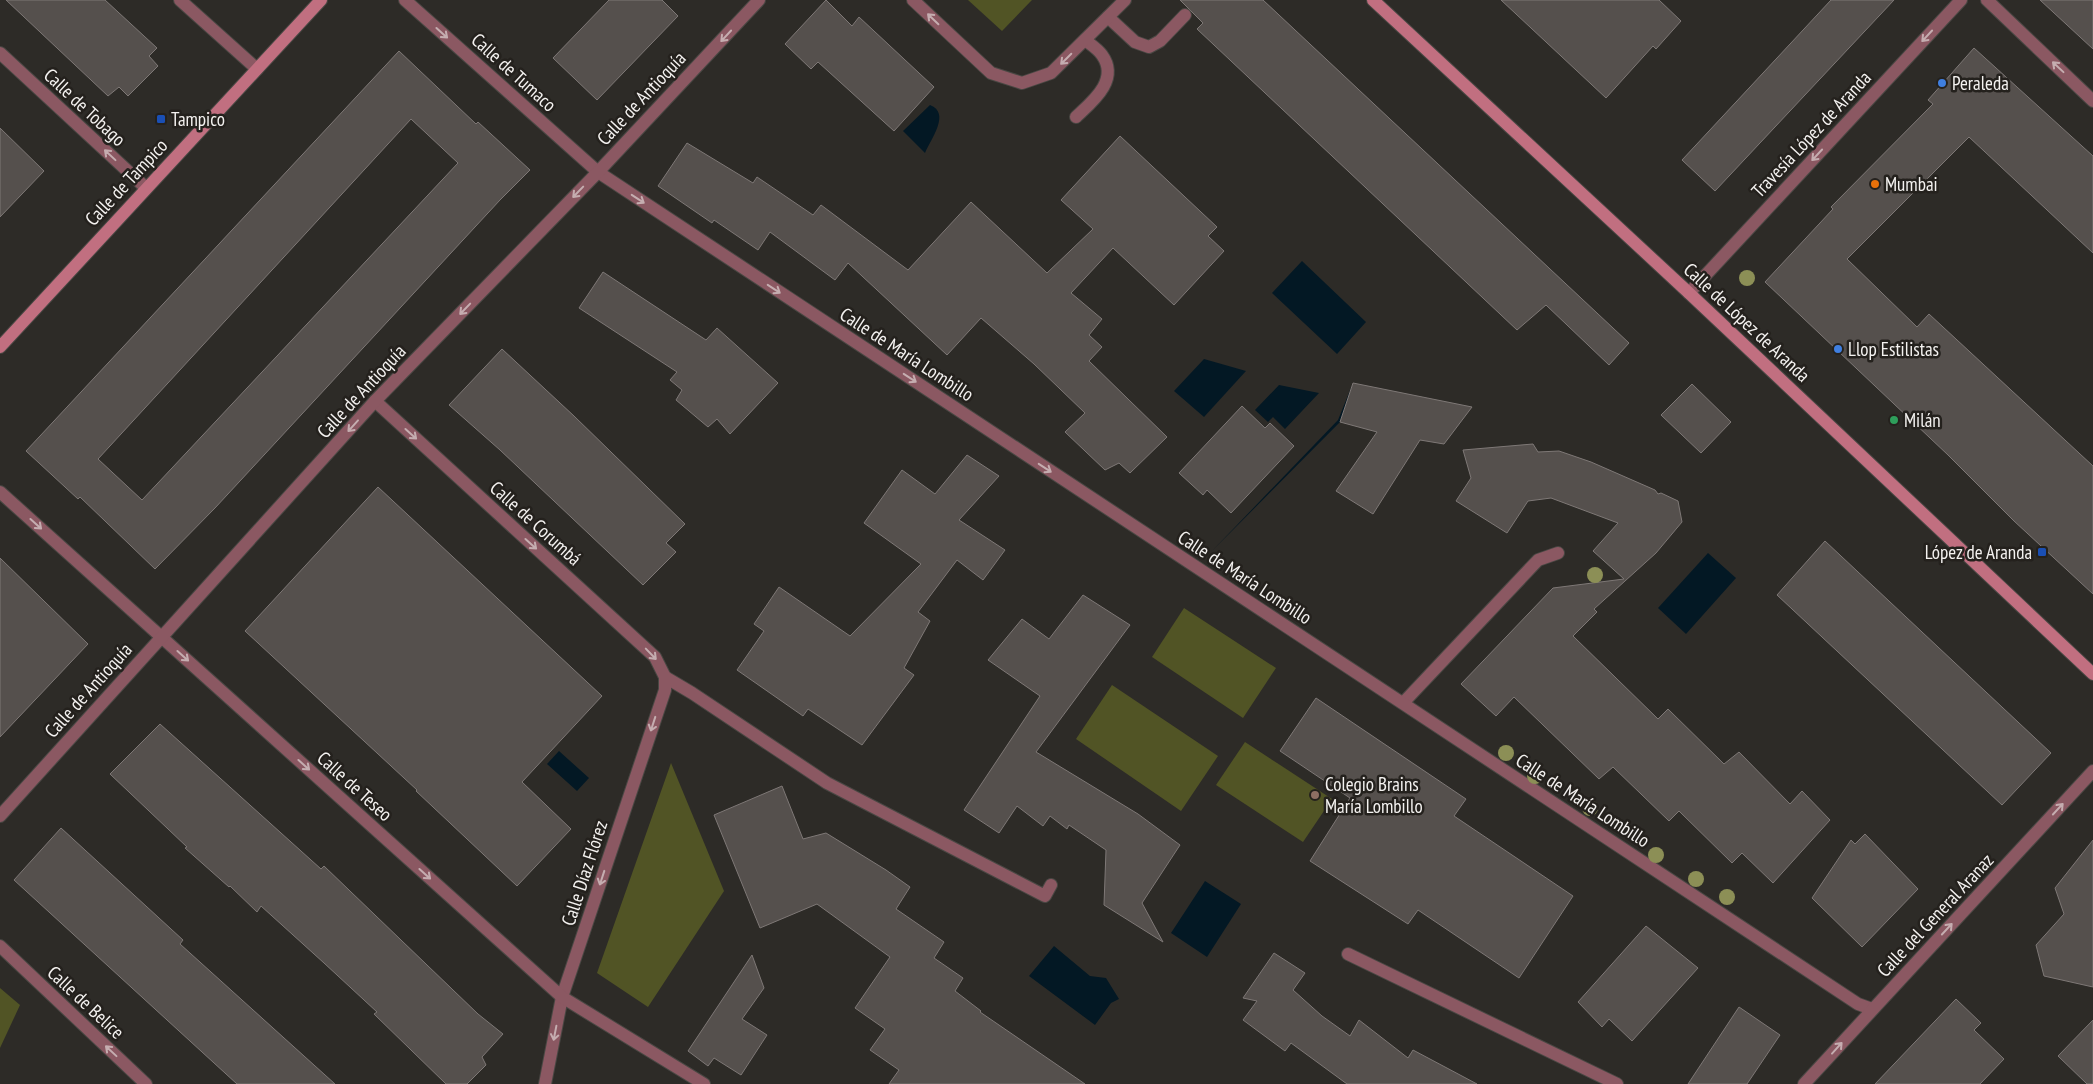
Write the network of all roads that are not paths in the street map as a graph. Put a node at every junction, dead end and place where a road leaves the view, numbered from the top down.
1 (180, 0) edge
2 (321, 0) edge
3 (406, 0) edge
4 (759, 0) edge
5 (913, 0) edge
6 (1125, 0) edge
7 (1373, 0) edge
8 (1960, 0) edge
9 (1987, 0) edge
10 (1185, 15) dead end
11 (1108, 17) junction
12 (1085, 40) junction
13 (0, 54) edge
14 (257, 69) junction
15 (2093, 101) edge
16 (1076, 117) dead end
17 (598, 172) junction
18 (146, 188) junction
19 (1689, 293) junction
20 (0, 347) edge
21 (376, 401) junction
22 (0, 492) edge
23 (1558, 553) dead end
24 (161, 637) junction
25 (2093, 674) edge
26 (666, 677) junction
27 (1403, 703) junction
28 (2093, 771) edge
29 (0, 816) edge
30 (1051, 885) dead end
31 (0, 946) edge
32 (1348, 954) dead end
33 (562, 997) junction
34 (1872, 1009) junction
35 (146, 1084) edge
36 (545, 1084) edge
37 (704, 1084) edge
38 (1617, 1084) edge
39 (1804, 1084) edge

1 - 14 street
2 - 14 street, Calle de Tampico
3 -> 17 street, Calle de Tumaco
4 -> 17 street, Calle de Antioquía
12 -> 5 street
6 - 11 street
7 - 19 street, Calle de López de Aranda
8 -> 19 street, Travesía López de Aranda
15 -> 9 street
10 - 11 street
11 - 12 street
12 - 16 street
18 -> 13 street, Calle de Tobago
14 - 18 street, Calle de Tampico
17 -> 21 street, Calle de Antioquía
17 -> 27 street, Calle de María Lombillo
18 - 20 street, Calle de Tampico
19 - 25 street, Calle de López de Aranda
21 -> 24 street, Calle de Antioquía
21 -> 26 street, Calle de Corumbá
22 -> 24 street, Calle de Teseo
23 - 27 street
24 - 29 street, Calle de Antioquía
24 -> 33 street, Calle de Teseo
26 - 30 street
26 -> 33 street, Calle Díaz Flórez
27 - 34 street, Calle de María Lombillo
34 -> 28 street, Calle del General Aranaz
35 -> 31 street, Calle de Belice
32 - 38 street
33 -> 36 street, Calle Díaz Flórez
33 - 37 street, Calle de Teseo
39 -> 34 street, Calle del General Aranaz

